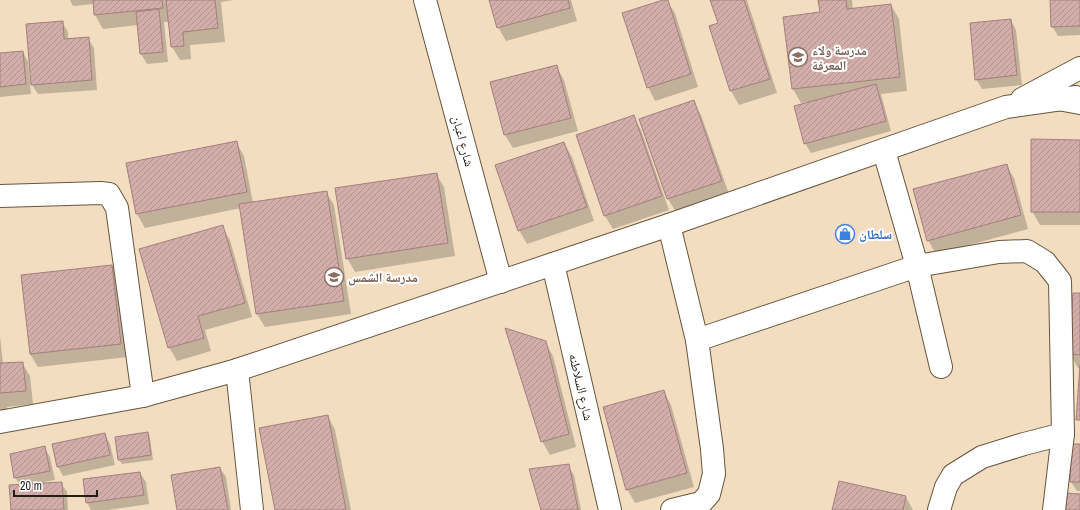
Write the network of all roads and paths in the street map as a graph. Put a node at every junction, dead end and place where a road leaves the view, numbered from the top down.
1 (425, 0) edge
2 (1080, 68) edge
3 (1080, 96) edge
4 (1058, 99) junction
5 (1080, 103) edge
6 (1006, 107) junction
7 (884, 151) junction
8 (0, 196) edge
9 (669, 225) junction
10 (552, 264) junction
11 (918, 266) junction
12 (501, 282) junction
13 (697, 340) junction
14 (941, 367) dead end
15 (238, 370) junction
16 (143, 396) junction
17 (0, 422) edge
18 (1063, 434) junction
19 (252, 510) edge
20 (610, 510) edge
21 (672, 510) edge
22 (939, 510) edge
23 (1054, 510) edge

1 - 12 street, شارع اعبان
2 - 6 street
3 - 4 street
4 - 5 street
4 - 6 street
6 - 7 street
7 - 9 street
7 - 11 street
8 - 16 street
9 - 10 street
9 - 13 street
10 - 12 street
10 - 20 street, شارع السلاطنه
11 - 13 street
11 - 14 street
11 - 18 street
12 - 15 street
13 - 21 street
15 - 16 street
15 - 19 street
16 - 17 street
18 - 22 street
18 - 23 street

